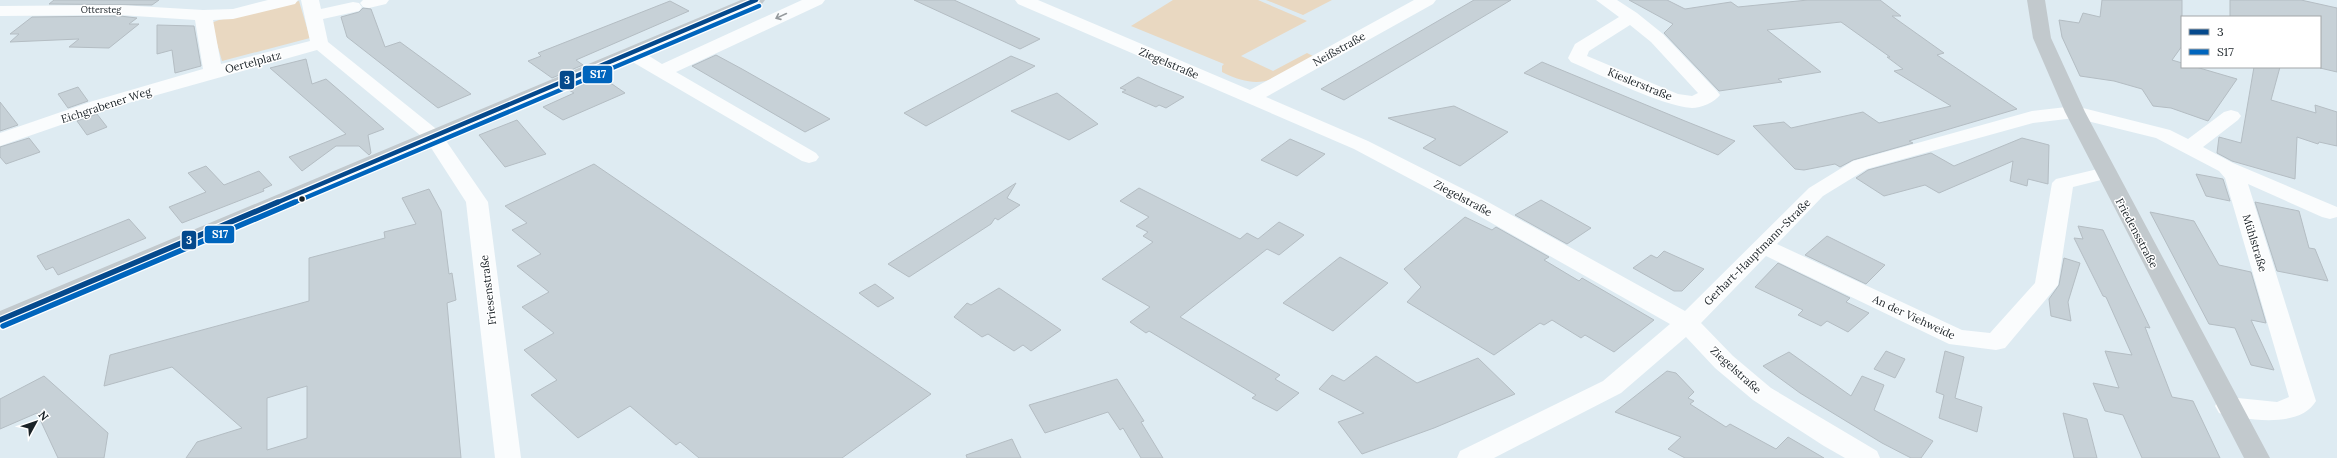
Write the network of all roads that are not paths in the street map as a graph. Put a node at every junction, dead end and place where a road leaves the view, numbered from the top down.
1 (289, 0) edge
2 (756, 0) edge
3 (816, 0) edge
4 (1024, 0) edge
5 (1427, 0) edge
6 (1604, 0) edge
7 (2036, 0) edge
8 (367, 3) edge
9 (312, 8) edge
10 (0, 11) edge
11 (203, 15) junction
12 (1631, 17) junction
13 (320, 44) junction
14 (630, 53) junction
15 (213, 72) junction
16 (662, 72) junction
17 (1252, 98) junction
18 (2075, 112) junction
19 (2231, 116) dead end
20 (432, 136) junction
21 (0, 140) edge
22 (2190, 147) junction
23 (809, 157) dead end
24 (2226, 167) junction
25 (2106, 173) junction
26 (2330, 212) dead end
27 (1763, 246) junction
28 (0, 320) edge
29 (1687, 323) junction
30 (2228, 406) junction
31 (508, 458) edge
32 (1470, 458) edge
33 (1867, 458) edge
34 (2257, 458) edge

1 - 11 street
2 - 14 main road
3 -> 16 street
4 - 17 street, Ziegelstraße
5 - 17 street, Neißstraße
6 - 12 street, Kieslerstraße
7 - 18 main road, Friedensstraße
8 - 9 street
9 - 13 street
10 - 11 street, Ottersteg
11 - 15 street, Oertelplatz
12 - 12 street, Kieslerstraße
13 - 15 street, Oertelplatz
13 - 20 street
14 - 16 street
14 - 20 main road
15 - 21 street, Eichgrabener Weg
16 - 23 street
17 - 29 street, Ziegelstraße
18 - 22 street
18 - 25 main road, Friedensstraße
18 - 27 street, Gerhart-Hauptmann-Straße
19 - 22 street
20 - 28 main road
20 - 31 street, Friesenstraße
22 - 24 street
24 - 26 street
24 - 30 street, Mühlstraße
25 - 27 street, An der Viehweide
25 - 30 main road, Friedensstraße
27 - 29 street, Gerhart-Hauptmann-Straße
29 - 32 street, Gerhart-Hauptmann-Straße
29 - 33 street, Ziegelstraße
30 - 34 main road, Friedensstraße

